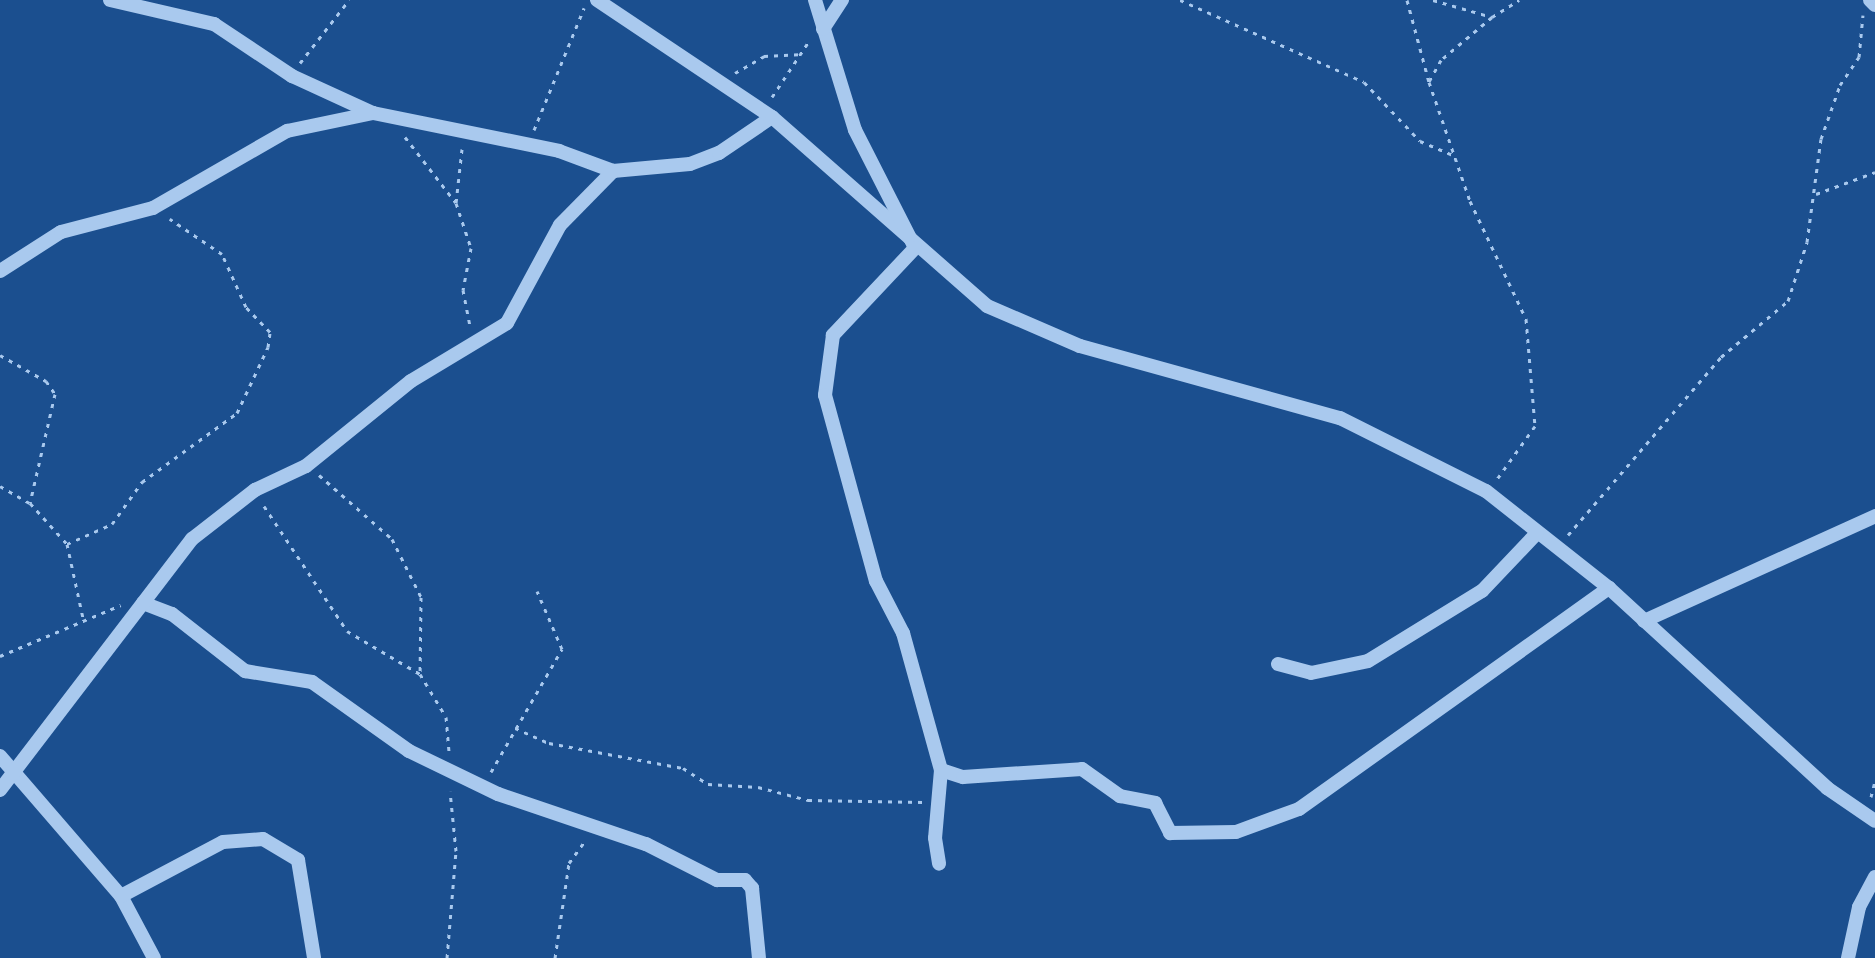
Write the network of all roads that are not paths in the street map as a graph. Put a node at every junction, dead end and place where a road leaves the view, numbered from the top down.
1 (110, 0) edge
2 (597, 0) edge
3 (815, 0) edge
4 (842, 0) edge
5 (1869, 0) edge
6 (1875, 5) edge
7 (823, 30) junction
8 (373, 113) junction
9 (772, 117) junction
10 (613, 171) junction
11 (915, 248) junction
12 (0, 271) edge
13 (1875, 516) edge
14 (1537, 533) junction
15 (1609, 588) junction
16 (143, 604) junction
17 (1644, 621) junction
18 (1278, 664) dead end
19 (0, 756) edge
20 (941, 770) junction
21 (15, 774) junction
22 (0, 790) edge
23 (1875, 821) edge
24 (939, 864) dead end
25 (1875, 877) edge
26 (121, 896) junction
27 (154, 958) edge
28 (314, 958) edge
29 (759, 958) edge
30 (1848, 958) edge

1 - 8 street
2 - 9 street
3 - 7 street
4 - 7 street
5 - 6 street
7 - 11 street
8 - 10 street
8 - 12 street
9 - 10 street
9 - 11 street
10 - 16 street
11 - 14 street
11 - 20 street
13 - 17 street
14 - 15 street
14 - 18 street
15 - 17 street
15 - 20 street
16 - 21 street
16 - 29 street
17 - 23 street
19 - 21 street
20 - 24 street
21 - 22 street
21 - 26 street
25 - 30 street
26 - 27 street
26 - 28 street

